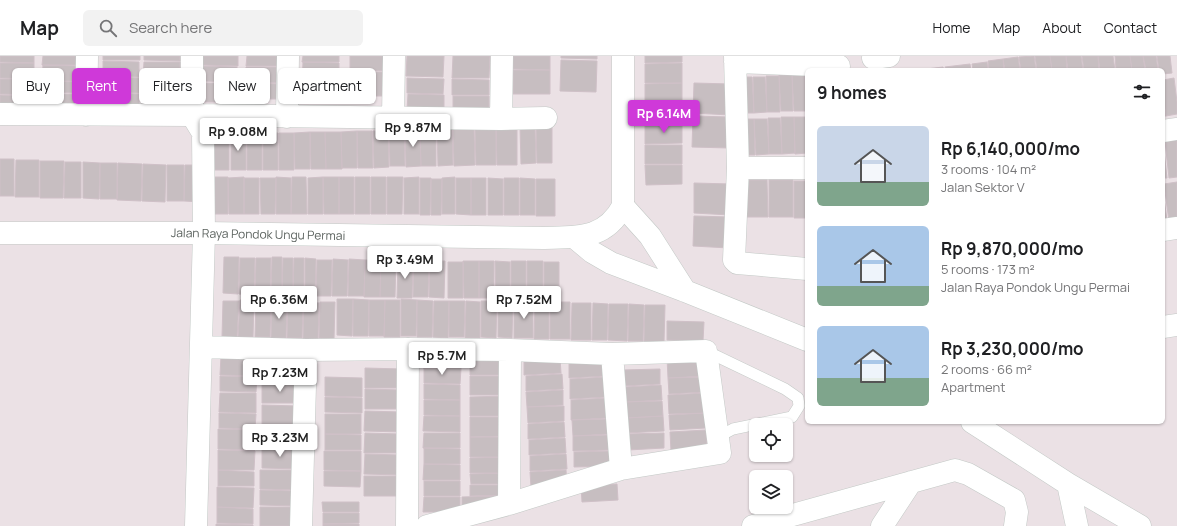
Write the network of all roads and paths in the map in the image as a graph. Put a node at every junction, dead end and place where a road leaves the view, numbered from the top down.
1 (87, 56) edge
2 (192, 56) edge
3 (288, 56) edge
4 (394, 56) edge
5 (502, 56) edge
6 (623, 56) edge
7 (735, 59) edge
8 (839, 66) dead end
9 (0, 114) edge
10 (86, 115) junction
11 (192, 115) junction
12 (287, 117) junction
13 (393, 118) junction
14 (546, 118) dead end
15 (501, 119) junction
16 (1177, 129) edge
17 (1165, 131) edge
18 (738, 168) junction
19 (805, 168) edge
20 (623, 206) junction
21 (1177, 228) edge
22 (1165, 230) edge
23 (0, 233) edge
24 (204, 233) junction
25 (574, 237) junction
26 (805, 270) edge
27 (685, 291) junction
28 (805, 339) edge
29 (201, 347) junction
30 (408, 349) junction
31 (306, 350) junction
32 (510, 350) junction
33 (706, 351) junction
34 (612, 354) junction
35 (975, 424) edge
36 (718, 437) junction
37 (621, 469) junction
38 (911, 482) junction
39 (1068, 484) junction
40 (509, 504) junction
41 (760, 525) edge
42 (196, 526) edge
43 (301, 526) edge
44 (407, 526) edge
45 (427, 526) edge
46 (882, 526) edge
47 (1015, 526) edge
48 (1077, 526) edge
49 (1140, 526) edge

1 - 10 street
2 - 11 street
3 - 12 street
4 - 13 street
5 - 15 street
6 - 20 street
7 - 8 street
7 - 18 street
9 - 10 street
10 - 11 street
11 - 12 street
11 - 24 street
12 - 13 street
13 - 15 street
14 - 15 street
16 - 17 street
18 - 19 street
18 - 26 street
20 - 25 street, Jalan Raya Pondok Ungu Permai
20 - 27 street
21 - 22 street
23 - 24 street, Jalan Raya Pondok Ungu Permai
24 - 25 street, Jalan Raya Pondok Ungu Permai
24 - 29 street
25 - 27 street
27 - 28 street
29 - 31 street
29 - 42 street
30 - 31 street
30 - 32 street
30 - 44 street
31 - 43 street
32 - 34 street
32 - 40 street
33 - 34 street
33 - 36 street
33 - 36 lane
34 - 37 street
35 - 39 street
36 - 37 street
37 - 40 street
38 - 41 street
38 - 46 street
38 - 47 street
39 - 48 street
39 - 49 street
40 - 45 street

